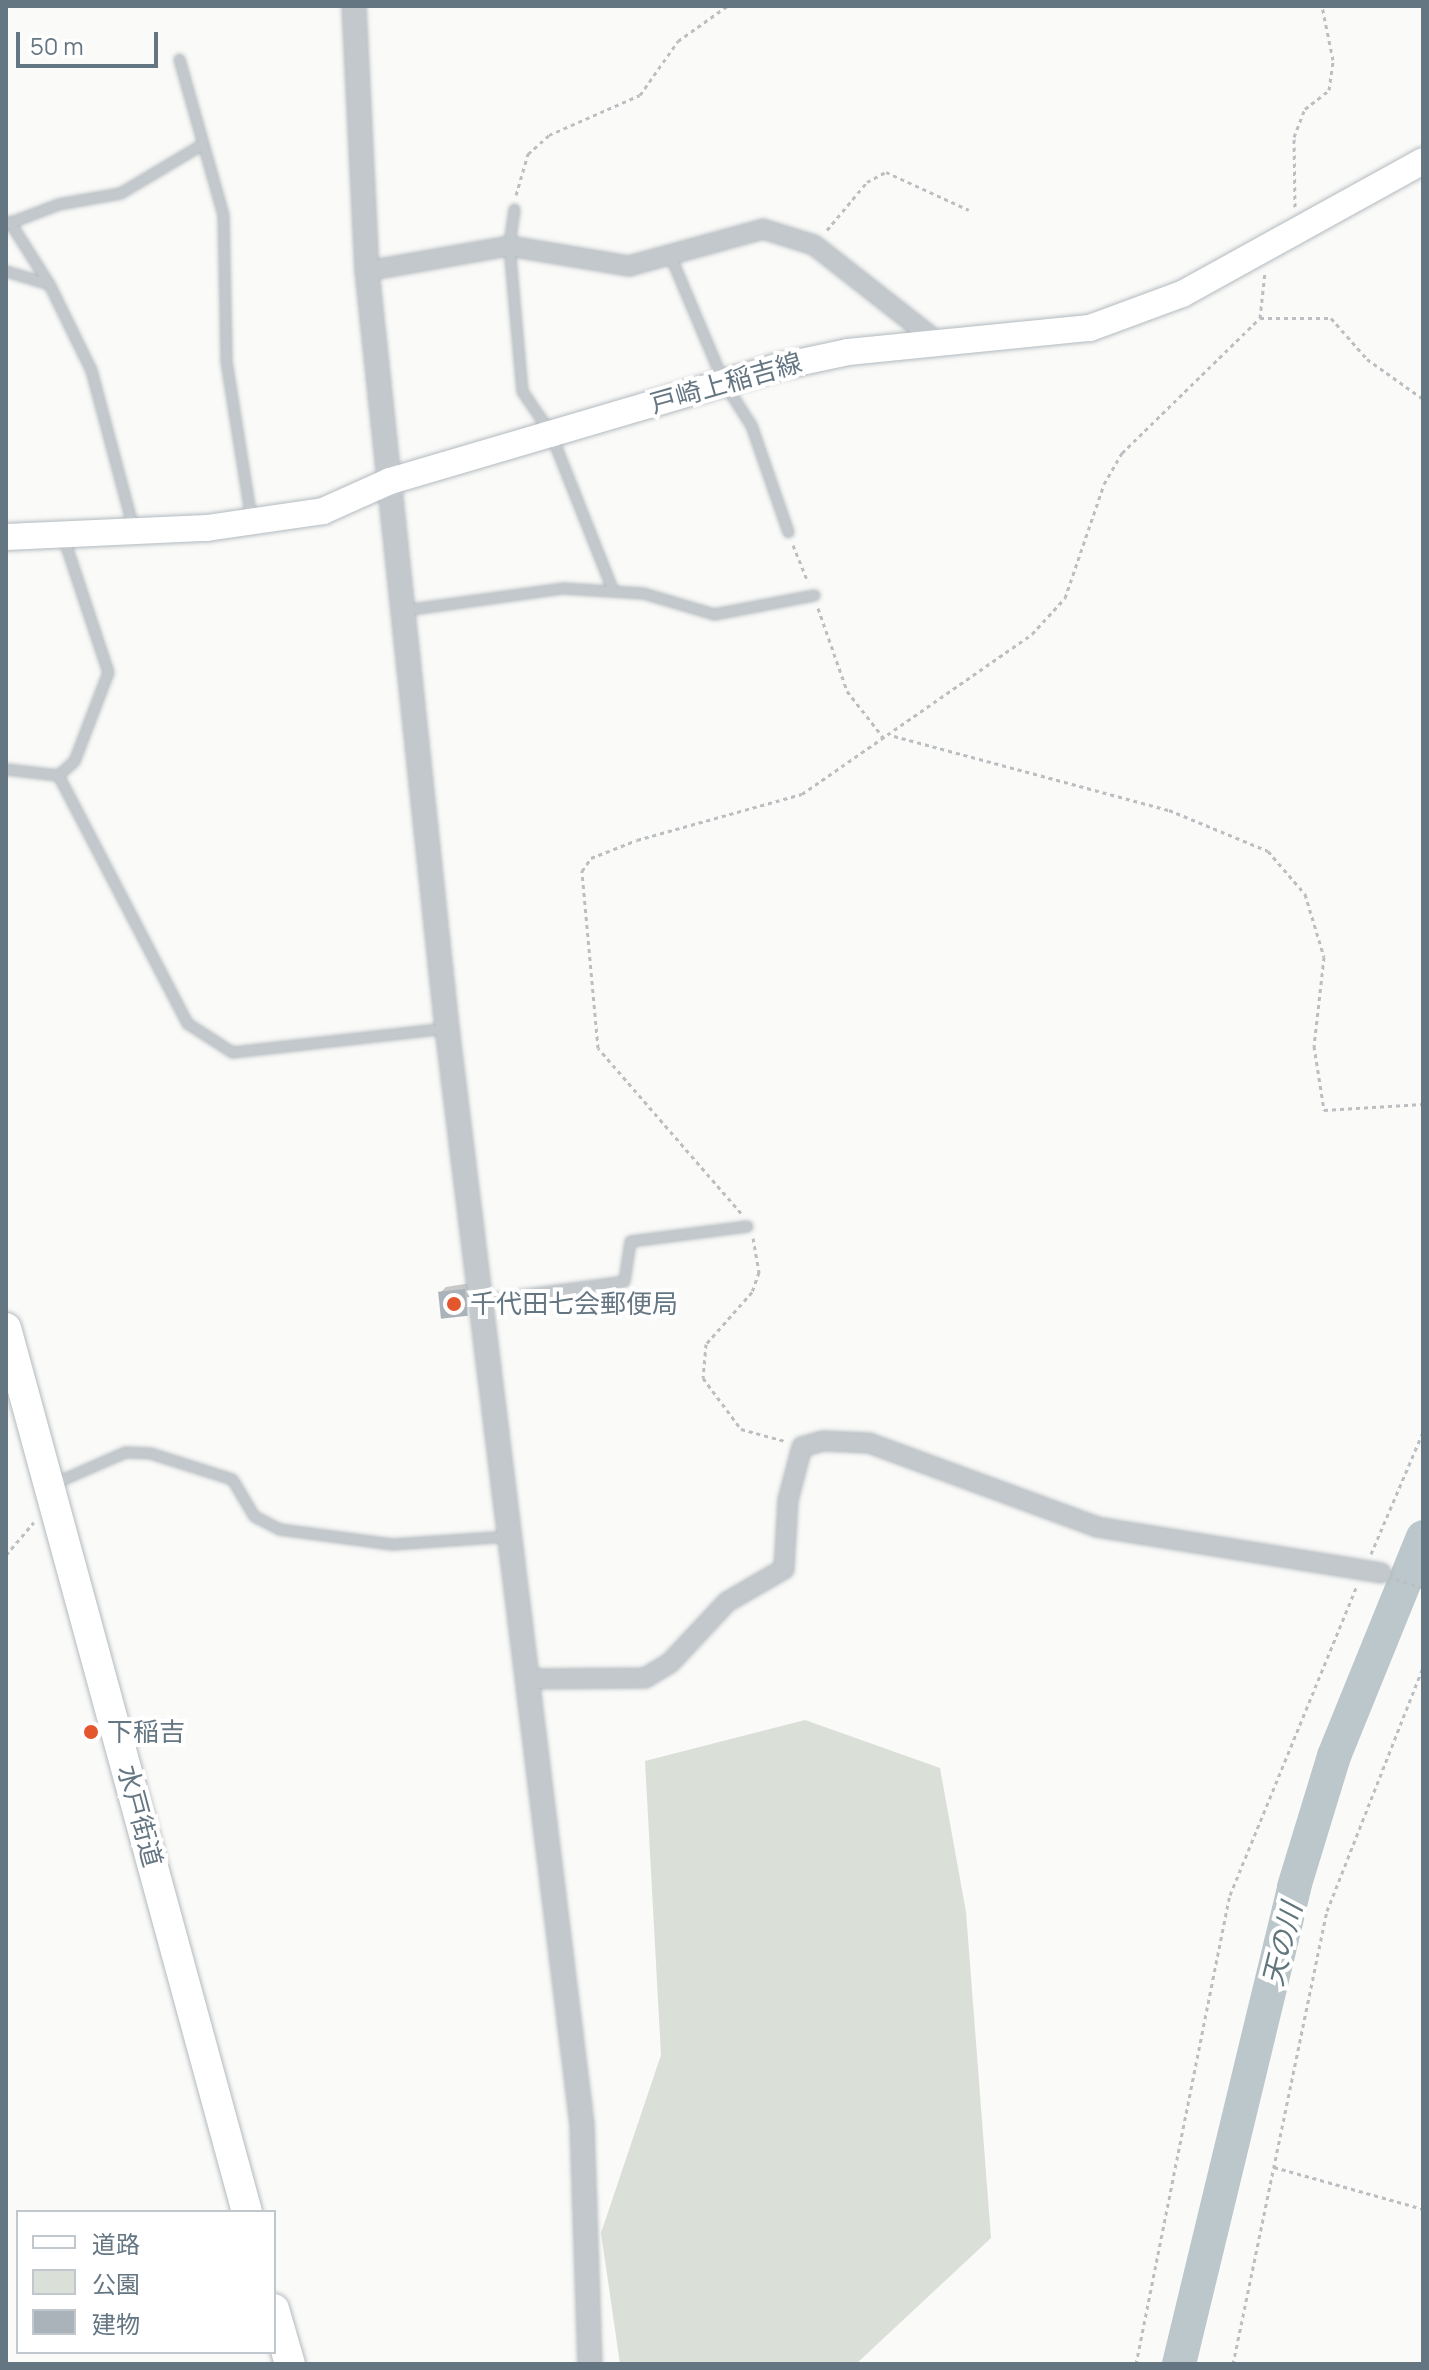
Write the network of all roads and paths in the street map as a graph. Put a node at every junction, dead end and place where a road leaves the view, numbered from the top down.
1 (354, 6) edge
2 (727, 6) edge
3 (1322, 6) edge
4 (179, 59) dead end
5 (199, 146) junction
6 (1423, 161) edge
7 (514, 209) joint
8 (969, 210) dead end
9 (7, 222) edge
10 (1289, 234) junction
11 (814, 245) junction
12 (509, 246) junction
13 (1263, 249) junction
14 (669, 253) junction
15 (6, 271) edge
16 (367, 271) junction
17 (49, 284) junction
18 (1260, 318) junction
19 (939, 343) junction
20 (724, 383) junction
21 (1423, 399) edge
22 (550, 432) junction
23 (390, 481) junction
24 (251, 522) junction
25 (134, 532) junction
26 (788, 532) joint
27 (62, 534) junction
28 (6, 537) edge
29 (613, 591) junction
30 (814, 595) junction
31 (404, 610) junction
32 (894, 736) junction
33 (886, 741) junction
34 (6, 769) edge
35 (58, 775) junction
36 (447, 1028) junction
37 (1423, 1104) edge
38 (747, 1226) junction
39 (481, 1300) junction
40 (6, 1328) edge
41 (1423, 1432) edge
42 (802, 1447) junction
43 (49, 1486) junction
44 (57, 1517) junction
45 (514, 1537) junction
46 (6, 1555) edge
47 (1373, 1571) junction
48 (1423, 1588) edge
49 (1423, 1667) edge
50 (532, 1679) junction
51 (1274, 2167) junction
52 (1423, 2209) edge
53 (246, 2210) edge
54 (276, 2316) edge
55 (290, 2364) edge
56 (590, 2364) edge
57 (1136, 2364) edge
58 (1233, 2364) edge

1 - 16 street
2 - 7 path
3 - 10 path
4 - 5 lane
5 - 9 lane
5 - 24 lane
6 - 10 main road, 戸崎上稲吉線
7 - 12 lane
8 - 11 path
9 - 17 lane
10 - 13 main road, 戸崎上稲吉線
11 - 14 street
11 - 19 street
12 - 14 street
12 - 16 street
12 - 22 lane
13 - 18 path
13 - 19 main road, 戸崎上稲吉線
14 - 20 lane
15 - 17 lane
16 - 23 street
17 - 25 lane
18 - 21 path
18 - 32 path
19 - 20 main road, 戸崎上稲吉線
20 - 22 main road, 戸崎上稲吉線
20 - 26 lane
22 - 23 main road, 戸崎上稲吉線
22 - 29 lane
23 - 24 main road, 戸崎上稲吉線
23 - 31 street
24 - 25 main road, 戸崎上稲吉線
25 - 27 main road, 戸崎上稲吉線
26 - 30 path
27 - 28 main road, 戸崎上稲吉線
27 - 35 lane
29 - 30 lane
29 - 31 lane
30 - 33 path
31 - 36 street
32 - 33 path
32 - 37 path
33 - 38 path
34 - 35 lane
35 - 36 lane
36 - 39 street
38 - 39 lane
38 - 42 path
39 - 45 street
40 - 43 highway, 水戸街道
41 - 47 path
42 - 47 street
42 - 50 street
43 - 44 highway, 水戸街道
43 - 45 lane
44 - 46 path
44 - 53 highway, 水戸街道
45 - 50 street
47 - 48 path
47 - 57 path
49 - 51 path
50 - 56 street
51 - 52 path
51 - 58 path
54 - 55 highway

